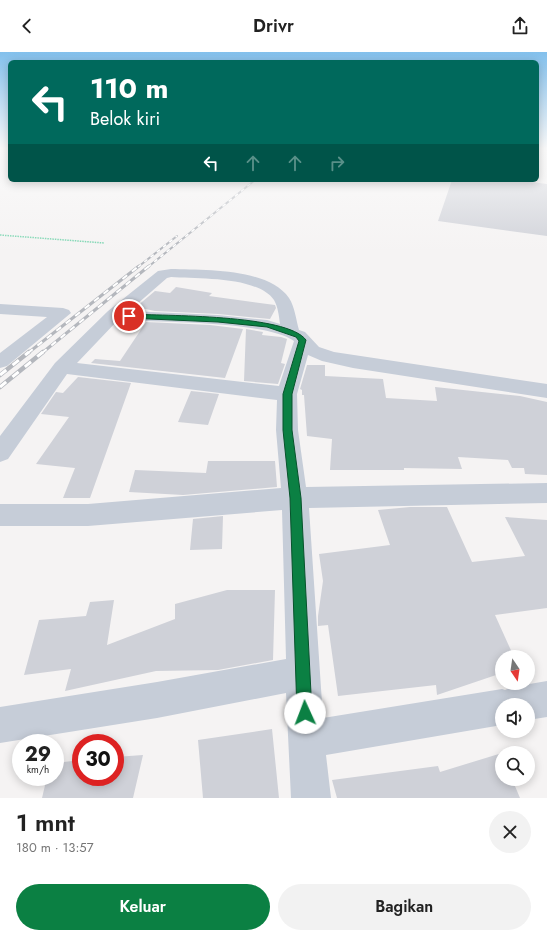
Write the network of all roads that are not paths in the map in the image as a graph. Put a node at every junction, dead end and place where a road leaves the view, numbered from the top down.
1 (0, 310) edge
2 (114, 315) junction
3 (297, 337) junction
4 (0, 362) edge
5 (62, 367) junction
6 (547, 391) edge
7 (288, 394) junction
8 (0, 453) edge
9 (547, 494) edge
10 (295, 498) junction
11 (0, 515) edge
12 (303, 673) junction
13 (547, 699) edge
14 (535, 701) edge
15 (495, 708) edge
16 (0, 726) edge
17 (306, 740) junction
18 (311, 798) edge

1 - 4 street
2 - 3 street
2 - 3 street
2 - 5 street
3 - 6 street
3 - 7 street
5 - 7 street
5 - 8 street
7 - 10 street
9 - 10 street
10 - 11 street
10 - 12 street
12 - 16 street
12 - 17 street
13 - 14 street
15 - 17 street
17 - 18 street

